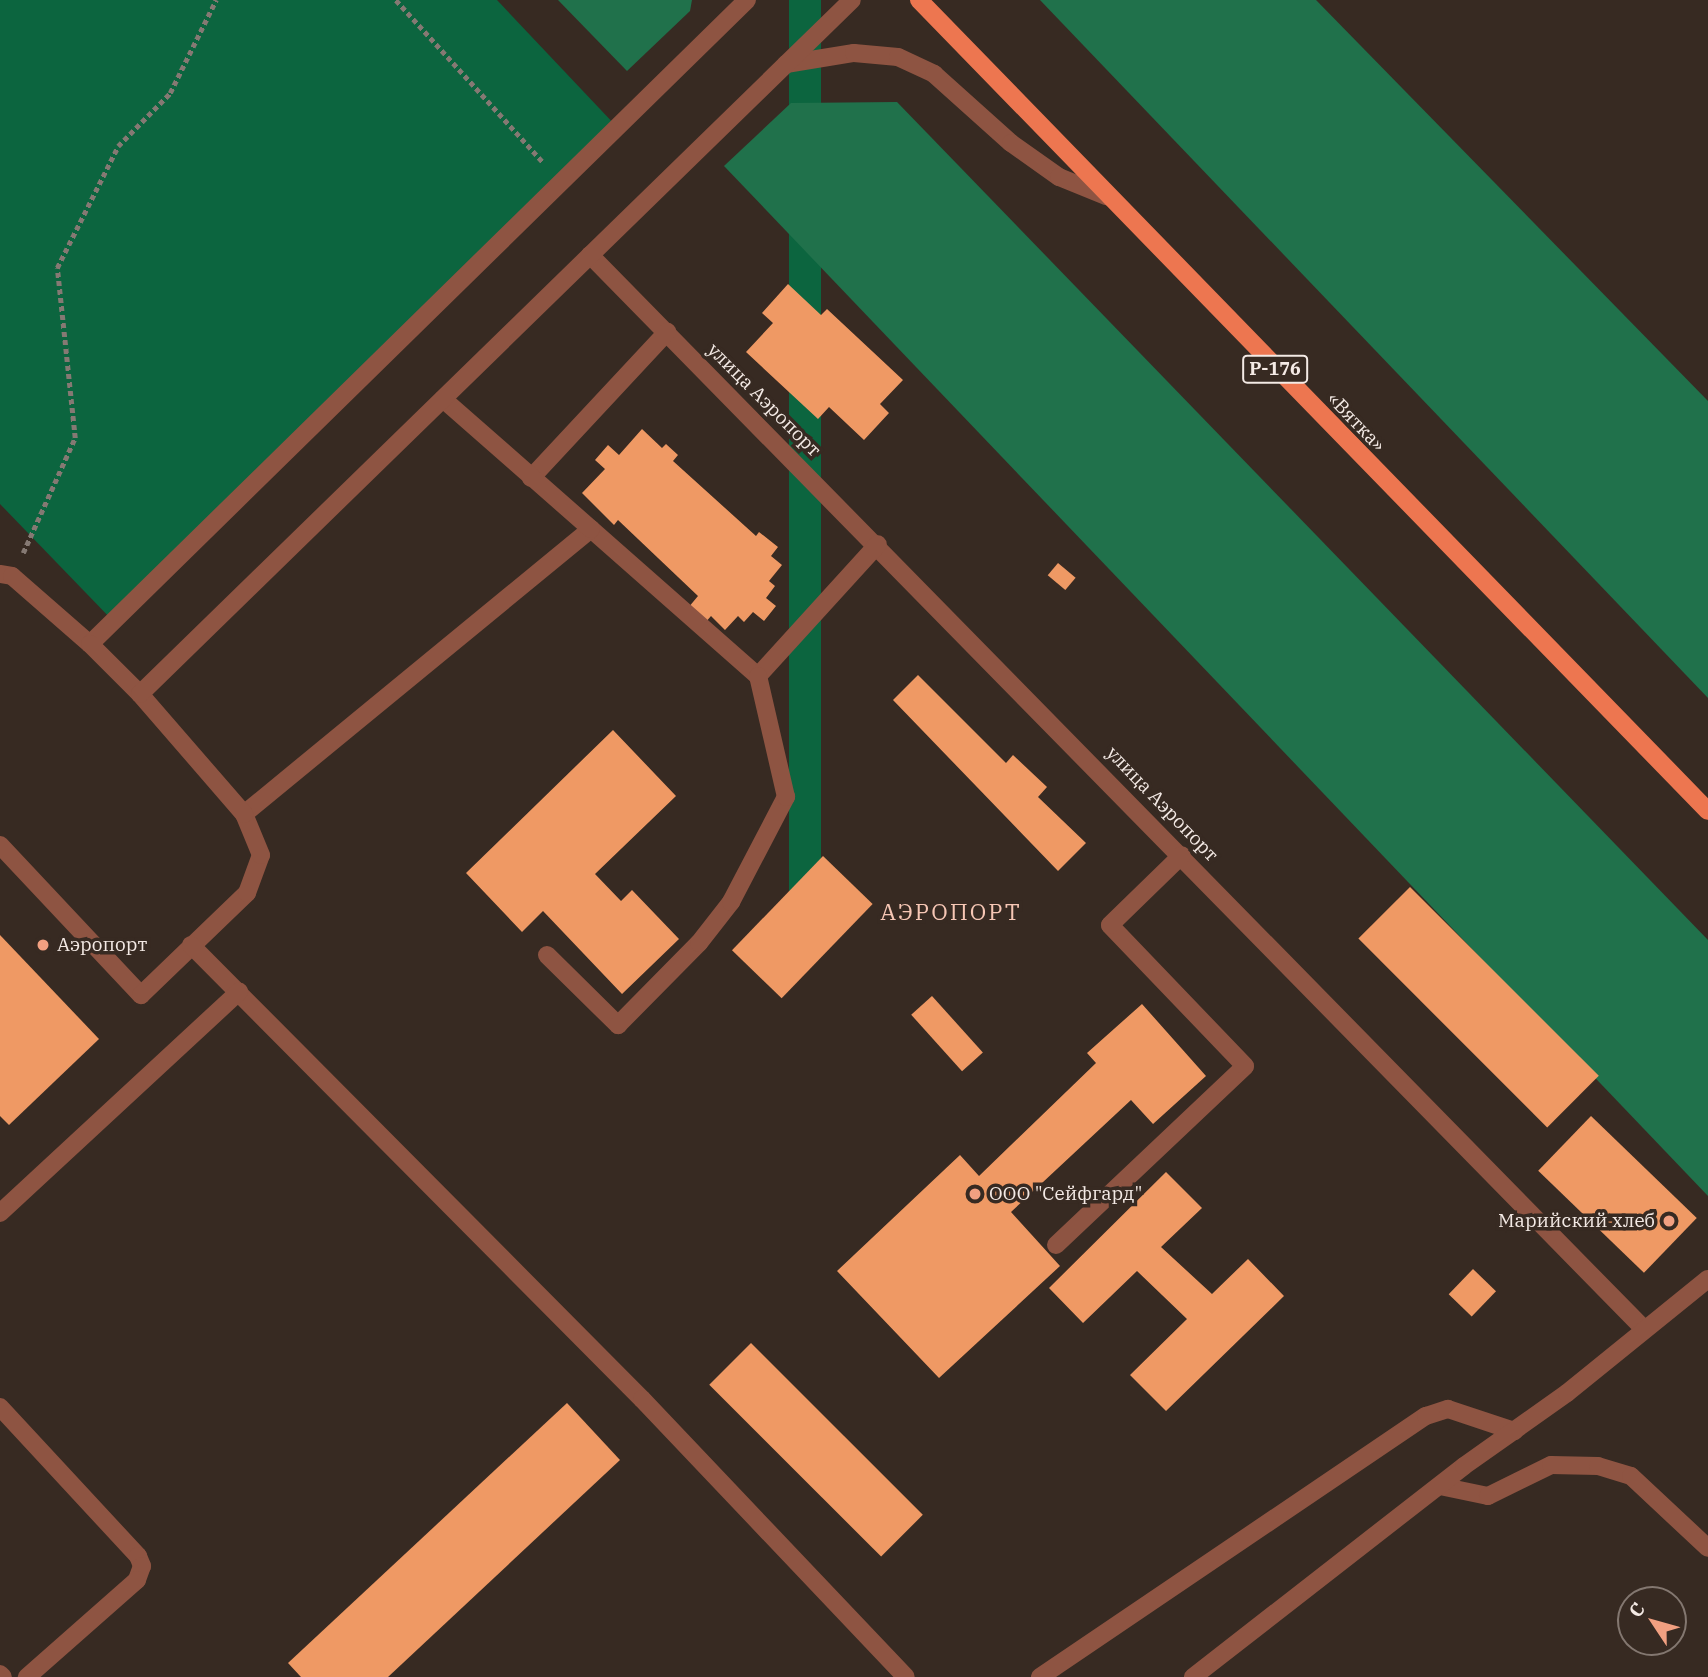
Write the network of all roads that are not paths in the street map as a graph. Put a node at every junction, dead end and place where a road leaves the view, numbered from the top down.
1 (730, 0) edge
2 (747, 0) edge
3 (852, 0) edge
4 (919, 0) edge
5 (723, 24) junction
6 (786, 64) junction
7 (1106, 197) junction
8 (590, 255) junction
9 (667, 332) junction
10 (443, 399) junction
11 (531, 478) junction
12 (591, 529) junction
13 (878, 544) junction
14 (6, 575) edge
15 (90, 644) junction
16 (758, 676) junction
17 (140, 694) junction
18 (1708, 811) edge
19 (244, 814) junction
20 (0, 845) edge
21 (1182, 855) junction
22 (191, 945) junction
23 (547, 955) dead end
24 (239, 992) junction
25 (0, 1213) edge
26 (1056, 1245) dead end
27 (1708, 1279) edge
28 (1644, 1329) junction
29 (2, 1413) edge
30 (1514, 1431) junction
31 (1440, 1486) junction
32 (1708, 1548) edge
33 (27, 1677) edge
34 (906, 1677) edge
35 (1040, 1677) edge
36 (1193, 1677) edge

1 - 5 street
2 - 5 street
3 - 6 street
4 - 7 main road, «Вятка» / Р-176
5 - 15 street
6 - 7 street
6 - 8 street
7 - 18 main road, «Вятка» / Р-176
8 - 9 street, улица Аэропорт
8 - 10 street
9 - 11 street
9 - 13 street, улица Аэропорт
10 - 11 street
10 - 17 street
11 - 12 street
12 - 16 street
12 - 19 street
13 - 16 street
13 - 21 street, улица Аэропорт
14 - 15 street
15 - 17 street
16 - 23 street
17 - 19 street
19 - 22 street
20 - 22 street
21 - 26 street
21 - 28 street, улица Аэропорт
22 - 24 street
24 - 25 street
24 - 34 street
27 - 28 street
28 - 30 street
29 - 33 street
30 - 31 street
30 - 35 street
31 - 32 street
31 - 36 street

